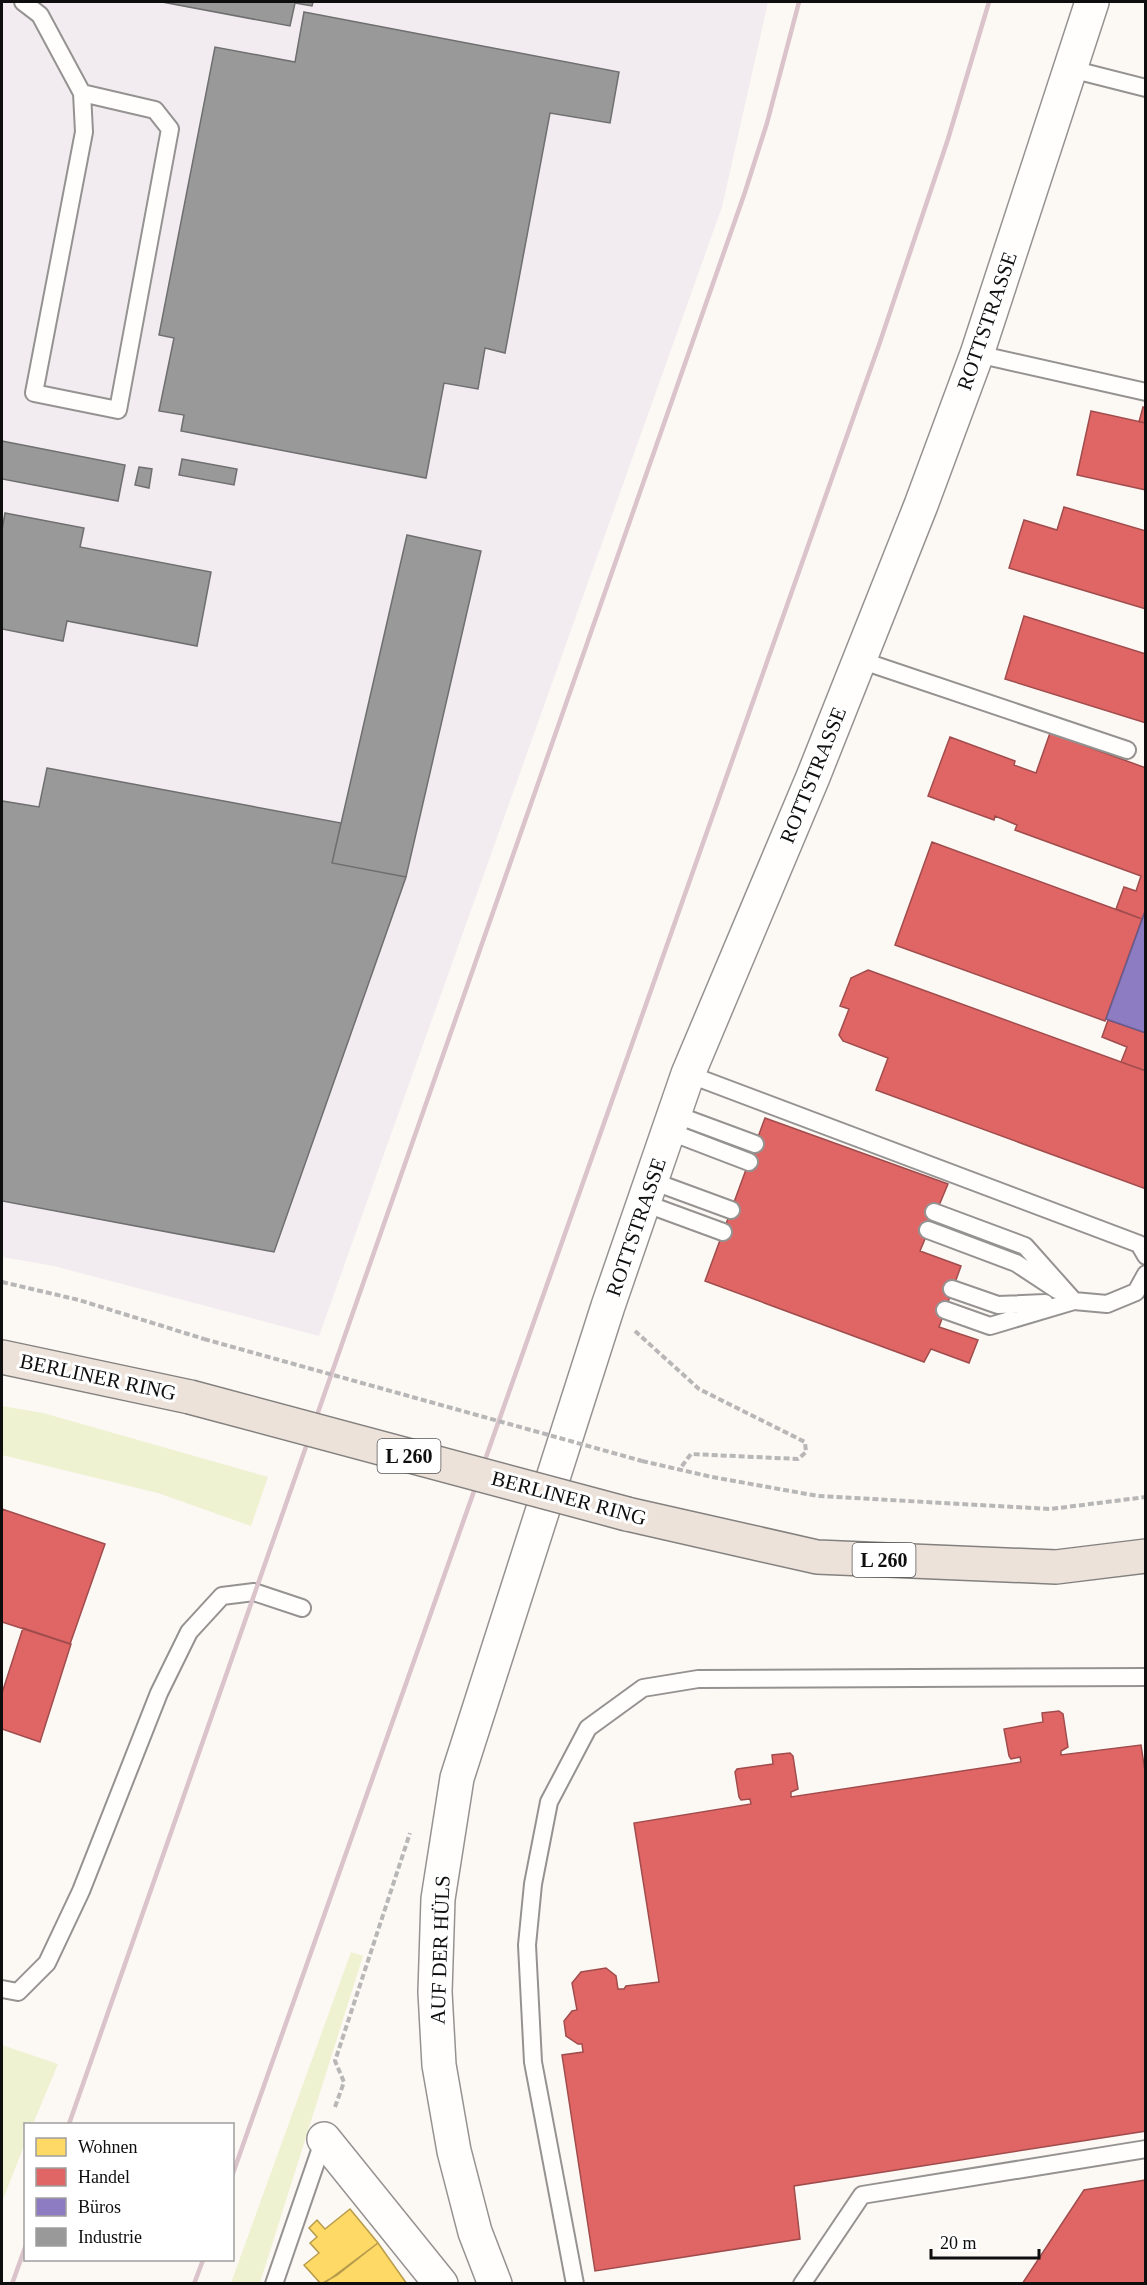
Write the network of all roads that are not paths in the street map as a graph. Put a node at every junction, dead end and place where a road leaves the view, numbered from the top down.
1 (22, 2) edge
2 (1092, 2) edge
3 (1071, 69) junction
4 (1146, 88) edge
5 (82, 93) junction
6 (977, 354) junction
7 (1146, 392) edge
8 (860, 660) junction
9 (1128, 750) dead end
10 (688, 1074) junction
11 (671, 1122) junction
12 (755, 1144) dead end
13 (749, 1162) dead end
14 (648, 1192) junction
15 (731, 1210) dead end
16 (934, 1212) dead end
17 (928, 1230) dead end
18 (723, 1232) dead end
19 (1146, 1256) edge
20 (1146, 1274) edge
21 (952, 1289) dead end
22 (1074, 1301) junction
23 (945, 1310) dead end
24 (2, 1357) edge
25 (531, 1547) joint
26 (1146, 1556) edge
27 (302, 1608) dead end
28 (1146, 1677) edge
29 (2, 1989) edge
30 (324, 2139) joint
31 (1146, 2149) edge
32 (274, 2283) edge
33 (441, 2283) edge
34 (495, 2283) edge
35 (575, 2283) edge
36 (802, 2283) edge

1 - 5 lane
2 - 3 street, ROTTSTRASSE
3 - 4 lane
3 - 6 street, ROTTSTRASSE
5 - 5 lane
6 - 7 lane
6 - 8 street, ROTTSTRASSE
8 - 9 lane
8 - 10 street, ROTTSTRASSE
10 - 11 street, ROTTSTRASSE
10 - 19 lane
11 - 12 lane
11 - 13 lane
11 - 14 street, ROTTSTRASSE
14 - 15 lane
14 - 18 lane
14 - 25 street, ROTTSTRASSE
16 - 22 lane
17 - 22 lane
20 - 22 lane
21 - 22 lane
22 - 23 lane
24 - 26 main road, BERLINER RING / L 260, bridge
25 - 34 street, AUF DER HÜLS
27 - 29 lane
28 - 35 lane
30 - 32 lane
30 - 33 street
31 - 36 lane

